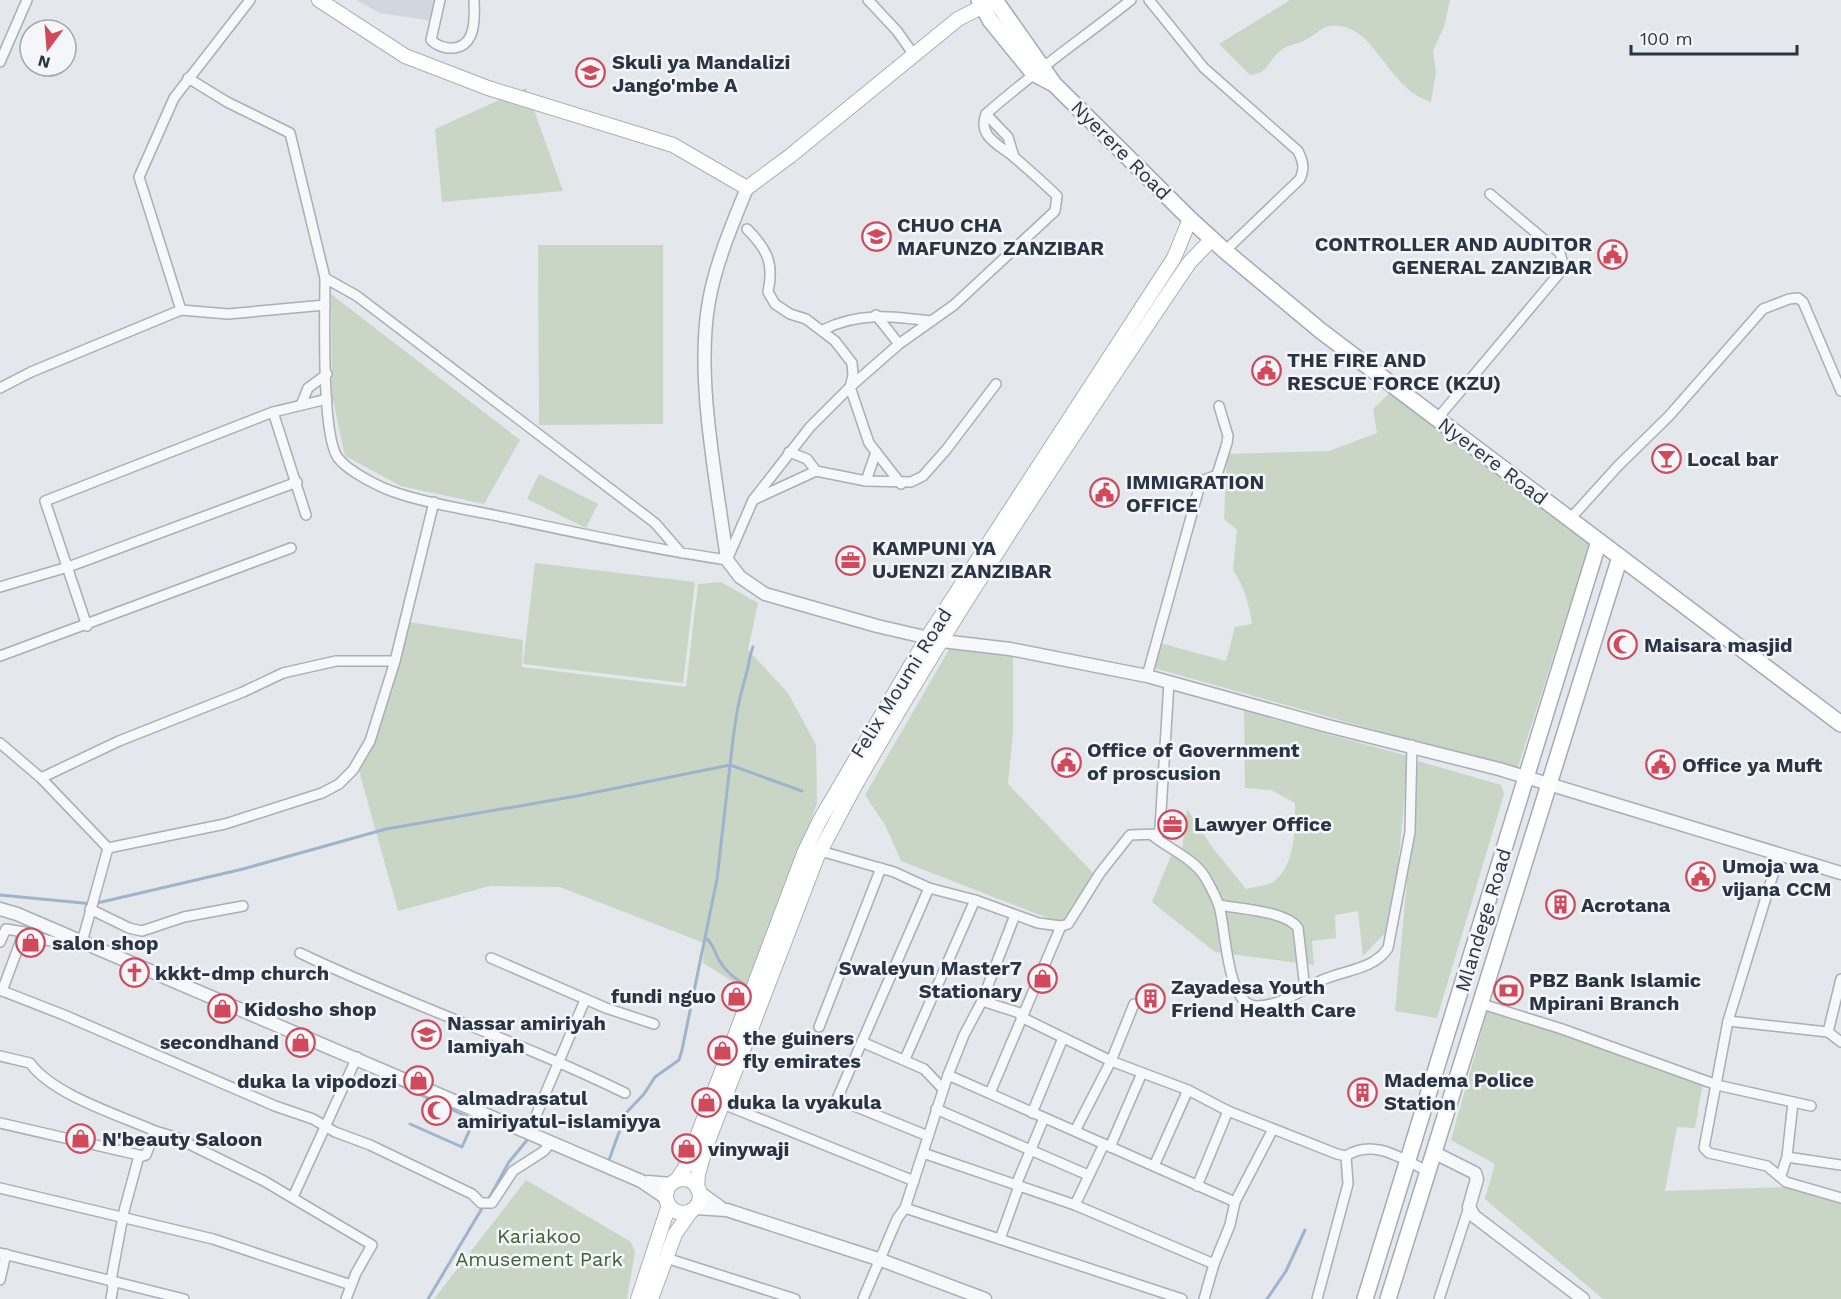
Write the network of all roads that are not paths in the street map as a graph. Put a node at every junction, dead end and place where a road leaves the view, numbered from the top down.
1 (27, 0) edge
2 (250, 0) edge
3 (319, 0) edge
4 (440, 0) edge
5 (474, 0) edge
6 (868, 0) edge
7 (1131, 0) edge
8 (1149, 0) edge
9 (988, 2) edge
10 (0, 27) edge
11 (11, 31) junction
12 (914, 55) junction
13 (0, 63) edge
14 (1038, 71) junction
15 (188, 78) junction
16 (986, 114) junction
17 (1014, 157) junction
18 (747, 188) junction
19 (1490, 194) dead end
20 (1190, 219) junction
21 (747, 229) dead end
22 (1212, 239) junction
23 (1225, 251) junction
24 (325, 278) junction
25 (325, 305) junction
26 (181, 310) junction
27 (876, 315) junction
28 (930, 321) junction
29 (823, 330) junction
30 (898, 344) junction
31 (327, 375) junction
32 (996, 384) dead end
33 (850, 387) junction
34 (0, 388) edge
35 (1841, 391) edge
36 (327, 399) junction
37 (301, 405) junction
38 (1219, 406) dead end
39 (273, 412) junction
40 (1437, 418) junction
41 (789, 452) junction
42 (876, 452) junction
43 (816, 471) junction
44 (1042, 472) junction
45 (866, 481) junction
46 (297, 482) junction
47 (902, 484) junction
48 (1026, 496) junction
49 (753, 500) junction
50 (434, 502) junction
51 (306, 515) dead end
52 (1570, 519) junction
53 (1599, 541) junction
54 (291, 548) dead end
55 (681, 553) junction
56 (1620, 557) junction
57 (727, 560) junction
58 (68, 567) junction
59 (0, 587) edge
60 (87, 626) junction
61 (927, 638) junction
62 (942, 641) junction
63 (0, 656) edge
64 (395, 661) junction
65 (1147, 675) junction
66 (1169, 682) junction
67 (1841, 724) edge
68 (0, 743) edge
69 (1412, 745) junction
70 (1527, 777) junction
71 (41, 778) junction
72 (1549, 784) junction
73 (1152, 835) junction
74 (108, 848) junction
75 (814, 848) junction
76 (1779, 855) junction
77 (881, 868) junction
78 (1841, 873) edge
79 (929, 888) junction
80 (975, 900) junction
81 (91, 905) junction
82 (1219, 905) junction
83 (243, 906) dead end
84 (0, 909) edge
85 (1015, 915) junction
86 (1061, 926) junction
87 (24, 932) junction
88 (0, 942) edge
89 (82, 942) junction
90 (300, 953) dead end
91 (491, 958) dead end
92 (1841, 979) edge
93 (1305, 990) junction
94 (1, 991) edge
95 (585, 1000) junction
96 (981, 1001) junction
97 (1479, 1003) junction
98 (1134, 1004) dead end
99 (1022, 1016) junction
100 (1728, 1021) junction
101 (654, 1024) dead end
102 (819, 1027) dead end
103 (1828, 1032) junction
104 (1063, 1038) junction
105 (862, 1042) junction
106 (1841, 1042) edge
107 (736, 1051) junction
108 (0, 1056) edge
109 (357, 1057) junction
110 (905, 1059) junction
111 (1111, 1061) junction
112 (558, 1063) junction
113 (1142, 1073) junction
114 (948, 1075) junction
115 (1433, 1079) junction
116 (1455, 1085) junction
117 (1717, 1085) junction
118 (943, 1089) junction
119 (1188, 1090) junction
120 (625, 1093) dead end
121 (990, 1093) junction
122 (1794, 1102) junction
123 (723, 1104) junction
124 (1811, 1106) dead end
125 (936, 1109) junction
126 (1228, 1111) junction
127 (1032, 1113) junction
128 (1044, 1118) junction
129 (0, 1123) edge
130 (324, 1126) junction
131 (1273, 1129) junction
132 (155, 1131) junction
133 (1075, 1131) junction
134 (529, 1132) junction
135 (928, 1136) junction
136 (551, 1142) junction
137 (1107, 1145) junction
138 (1031, 1150) junction
139 (923, 1153) junction
140 (1435, 1153) junction
141 (139, 1156) junction
142 (1346, 1156) junction
143 (1787, 1157) junction
144 (1407, 1162) junction
145 (1841, 1165) edge
146 (1154, 1166) junction
147 (1429, 1172) junction
148 (1088, 1175) junction
149 (1781, 1175) junction
150 (641, 1181) junction
151 (914, 1181) junction
152 (674, 1182) junction
153 (1018, 1186) junction
154 (1197, 1186) junction
155 (0, 1188) edge
156 (698, 1190) junction
157 (292, 1197) junction
158 (1841, 1198) edge
159 (668, 1202) junction
160 (1235, 1202) junction
161 (1075, 1205) junction
162 (905, 1208) junction
163 (1469, 1208) junction
164 (693, 1209) junction
165 (727, 1210) junction
166 (124, 1218) junction
167 (1388, 1224) junction
168 (1409, 1232) junction
169 (1000, 1239) junction
170 (3, 1254) edge
171 (666, 1258) junction
172 (881, 1260) junction
173 (1214, 1264) junction
174 (0, 1280) edge
175 (111, 1280) junction
176 (351, 1286) junction
177 (142, 1288) junction
178 (111, 1299) edge
179 (140, 1299) edge
180 (184, 1299) edge
181 (346, 1299) edge
182 (638, 1299) edge
183 (651, 1299) edge
184 (795, 1299) edge
185 (863, 1299) edge
186 (985, 1299) edge
187 (1182, 1299) edge
188 (1204, 1299) edge
189 (1317, 1299) edge
190 (1365, 1299) edge
191 (1388, 1299) edge
192 (1439, 1299) edge
193 (1583, 1299) edge

1 - 11 street
2 - 15 street
3 - 18 main road
4 - 5 street
6 - 12 street
7 - 14 street
8 - 23 street
9 - 12 main road
9 - 14 main road
10 - 11 street
11 - 13 street
12 - 18 main road
14 - 16 street
14 - 20 main road, Nyerere Road
15 - 24 street
15 - 26 street
16 - 17 street
16 - 17 street
17 - 28 street
18 - 57 street
19 - 40 street
20 - 22 main road, Nyerere Road
20 - 44 main road, Felix Moumi Road
21 - 29 street
22 - 23 main road, Nyerere Road
22 - 44 main road, Felix Moumi Road
23 - 40 main road, Nyerere Road
24 - 25 street
24 - 55 street
25 - 26 street
25 - 31 street
26 - 34 street
27 - 28 street
27 - 29 street
27 - 30 street
28 - 30 street
29 - 33 street
30 - 33 street
31 - 36 street
31 - 37 street
32 - 47 street
33 - 41 street
33 - 42 street
35 - 52 street
36 - 37 street
36 - 50 street
37 - 39 street
38 - 65 street
39 - 46 street
39 - 58 street
40 - 52 main road, Nyerere Road
41 - 43 street
41 - 49 street
42 - 45 street
42 - 47 street
43 - 45 street
43 - 49 street
44 - 48 main road, Felix Moumi Road
45 - 47 street
46 - 51 street
46 - 58 street
48 - 61 main road, Felix Moumi Road
48 - 62 main road, Felix Moumi Road
49 - 57 street
50 - 55 street
50 - 64 street
52 - 53 main road, Nyerere Road
53 - 56 main road, Nyerere Road
53 - 70 main road, Mlandege Road
54 - 60 street
55 - 57 street
56 - 67 main road, Nyerere Road
56 - 72 main road, Mlandege Road
57 - 61 street
58 - 59 street
58 - 60 street
60 - 63 street
61 - 62 street
61 - 75 main road, Felix Moumi Road
62 - 65 street
62 - 75 main road, Felix Moumi Road
64 - 71 street
64 - 74 street
65 - 66 street
66 - 69 street
66 - 73 street
68 - 71 street
69 - 70 street
69 - 93 street
70 - 72 street
70 - 115 main road, Mlandege Road
71 - 74 street
72 - 76 street
72 - 97 main road, Mlandege Road
73 - 82 street
73 - 86 street
74 - 81 street
75 - 77 street
75 - 107 main road, Felix Moumi Road
76 - 78 street
76 - 100 street
77 - 79 street
77 - 102 street
79 - 80 street
79 - 105 street
80 - 85 street
80 - 110 street
81 - 83 street
81 - 89 street
82 - 93 street
82 - 93 street
84 - 89 street
85 - 86 street
85 - 96 street
86 - 99 street
87 - 88 street
87 - 89 street
87 - 94 street
89 - 109 street
90 - 112 street
91 - 95 street
92 - 103 street
94 - 130 street
95 - 101 street
95 - 112 street
96 - 99 street
96 - 114 street
97 - 116 main road, Mlandege Road
97 - 117 street
98 - 111 street
99 - 104 street
99 - 121 street
100 - 103 street
100 - 117 street
103 - 106 street
104 - 111 street
104 - 127 street
105 - 110 street
105 - 135 street
107 - 123 main road, Felix Moumi Road
107 - 152 main road, Felix Moumi Road
108 - 132 street
109 - 130 street
109 - 134 street
110 - 118 street
111 - 113 street
111 - 133 street
112 - 120 street
112 - 134 street
113 - 119 street
113 - 137 street
114 - 118 street
114 - 121 street
115 - 116 main road
115 - 144 main road, Mlandege Road
116 - 140 main road, Mlandege Road
117 - 122 street
117 - 149 street
118 - 125 street
119 - 126 street
119 - 146 street
121 - 127 street
122 - 124 street
122 - 143 street
123 - 151 street
123 - 156 main road, Felix Moumi Road
125 - 135 street
125 - 138 street
126 - 131 street
126 - 154 street
127 - 128 street
128 - 133 street
128 - 138 street
129 - 141 street
130 - 136 street
130 - 157 street
131 - 142 street
131 - 160 street
132 - 141 street
132 - 157 street
133 - 137 street
134 - 136 street
135 - 139 street
136 - 150 street
137 - 146 street
137 - 148 street
138 - 148 street
138 - 153 street
139 - 151 street
139 - 153 street
140 - 147 main road, Mlandege Road
140 - 163 street
141 - 166 street
142 - 144 street
142 - 189 street
143 - 145 street
143 - 149 street
144 - 147 street
144 - 167 main road, Mlandege Road
146 - 154 street
147 - 168 main road, Mlandege Road
148 - 161 street
149 - 158 street
150 - 152 street
150 - 159 street
151 - 162 street
152 - 156 main road
152 - 159 main road
153 - 161 street
153 - 169 street
154 - 160 street
155 - 166 street
156 - 164 main road
156 - 165 street
157 - 176 street
159 - 164 main road
159 - 182 main road
160 - 173 street
161 - 173 street
162 - 169 street
162 - 172 street
163 - 192 street
163 - 193 street
164 - 165 street
164 - 171 main road
165 - 172 street
166 - 175 street
166 - 176 street
167 - 168 main road
167 - 190 main road, Mlandege Road
168 - 191 main road, Mlandege Road
169 - 187 street
170 - 174 street
170 - 175 street
171 - 183 main road
171 - 184 street
172 - 185 street
172 - 186 street
173 - 188 street
175 - 177 street
175 - 178 street
176 - 181 street
177 - 179 street
177 - 180 street

